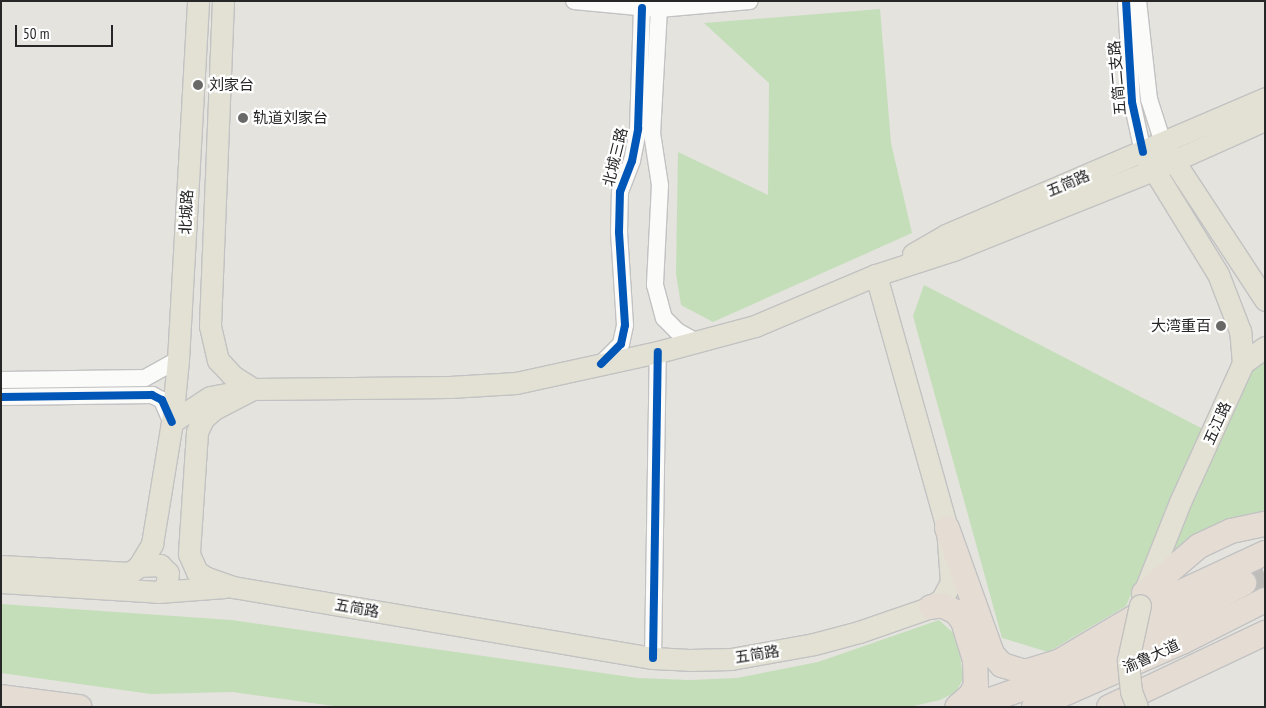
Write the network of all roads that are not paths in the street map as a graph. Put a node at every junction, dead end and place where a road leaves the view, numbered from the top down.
1 (198, 1) edge
2 (223, 1) edge
3 (574, 1) edge
4 (750, 1) edge
5 (1126, 1) edge
6 (1138, 1) edge
7 (642, 8) junction
8 (659, 9) junction
9 (1265, 98) edge
10 (1265, 120) edge
11 (1168, 152) junction
12 (1148, 161) junction
13 (876, 275) junction
14 (1265, 300) edge
15 (697, 342) junction
16 (1265, 347) edge
17 (658, 352) junction
18 (178, 360) junction
19 (1243, 363) junction
20 (601, 364) junction
21 (1, 380) edge
22 (253, 389) junction
23 (1, 397) edge
24 (172, 422) junction
25 (1265, 524) edge
26 (947, 528) junction
27 (1265, 553) edge
28 (1, 566) edge
29 (139, 566) junction
30 (1, 582) edge
31 (1244, 583) tunnel mouth
32 (233, 587) junction
33 (158, 592) junction
34 (1142, 599) junction
35 (1265, 600) tunnel mouth
36 (931, 607) junction
37 (1265, 633) edge
38 (653, 658) junction
39 (1, 697) edge
40 (73, 706) edge
41 (956, 707) edge
42 (970, 707) edge
43 (1034, 707) edge
44 (1109, 707) edge
45 (1137, 707) edge

1 - 18 main road, 北城路
2 - 22 main road, 北城路
3 - 7 street
4 - 8 street
5 - 12 street, 五简二支路
6 - 11 street, 五简二支路
7 - 8 street
7 - 20 street, 北城三路
8 - 15 street, 北城三路
9 - 11 main road, 五简路
10 - 11 main road, 五简路
11 - 12 main road, 五简路
11 - 14 main road
12 - 13 main road, 五简路
12 - 19 main road
13 - 15 main road, 五简路
13 - 26 main road, 五简路
15 - 17 main road, 五简路
16 - 19 main road
17 - 20 main road, 五简路
17 - 38 street
18 - 21 street
18 - 24 main road, 北城路
19 - 34 main road, 五江路
20 - 22 main road, 五简路
22 - 24 main road, 五简路
22 - 32 main road, 五简路
23 - 24 street
24 - 29 main road
25 - 34 highway
26 - 27 highway
26 - 36 main road, 五简路
28 - 29 main road
29 - 33 main road
30 - 33 main road, 五简路
31 - 42 highway
32 - 33 main road, 五简路
32 - 38 main road, 五简路
34 - 45 main road, 五江路, bridge
35 - 43 highway, 渝鲁大道
36 - 38 main road, 五简路
36 - 41 highway
37 - 44 highway, 渝鲁大道
39 - 40 highway

